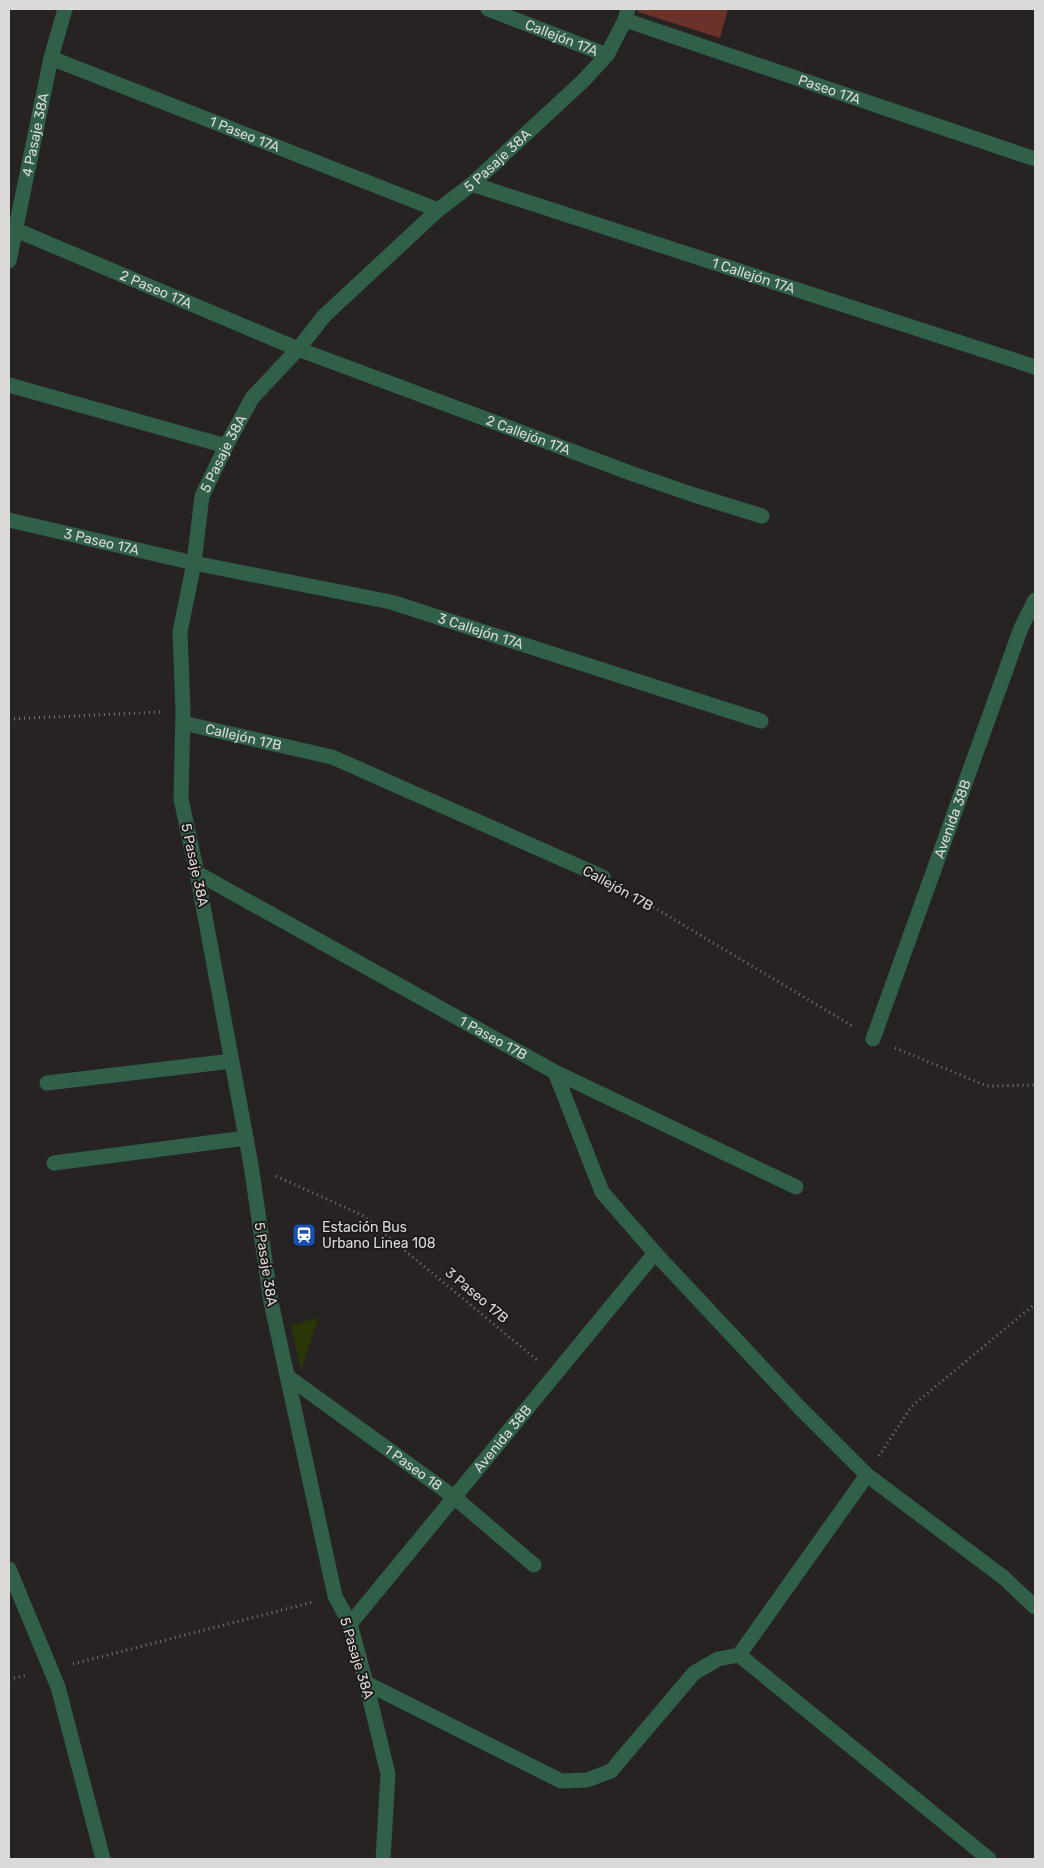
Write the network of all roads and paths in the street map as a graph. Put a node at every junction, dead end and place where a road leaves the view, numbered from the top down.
1 (65, 9) edge
2 (488, 9) edge
3 (626, 15) edge
4 (607, 55) junction
5 (51, 58) junction
6 (1035, 159) edge
7 (472, 184) junction
8 (438, 210) junction
9 (16, 230) junction
10 (9, 261) edge
11 (298, 349) junction
12 (1035, 367) edge
13 (9, 385) edge
14 (226, 446) junction
15 (762, 516) dead end
16 (9, 520) edge
17 (194, 563) junction
18 (1035, 600) edge
19 (183, 716) junction
20 (9, 720) edge
21 (761, 721) dead end
22 (197, 873) junction
23 (603, 877) joint
24 (873, 1039) junction
25 (232, 1060) junction
26 (555, 1072) junction
27 (47, 1083) dead end
28 (1035, 1085) edge
29 (246, 1138) junction
30 (54, 1163) dead end
31 (251, 1165) junction
32 (796, 1187) dead end
33 (655, 1253) junction
34 (1035, 1304) edge
35 (555, 1374) junction
36 (287, 1376) junction
37 (867, 1475) junction
38 (454, 1497) junction
39 (534, 1565) dead end
40 (9, 1569) edge
41 (336, 1596) junction
42 (1035, 1608) edge
43 (350, 1624) junction
44 (739, 1655) junction
45 (50, 1670) junction
46 (9, 1679) edge
47 (366, 1683) junction
48 (103, 1859) edge
49 (383, 1859) edge
50 (989, 1859) edge

1 - 5 street, 4 Pasaje 38A
2 - 4 street, Callejón 17A
3 - 4 street, 5 Pasaje 38A
3 - 6 street, Paseo 17A
4 - 7 street, 5 Pasaje 38A
5 - 8 street, 1 Paseo 17A
5 - 9 street, 4 Pasaje 38A
7 - 8 street, 5 Pasaje 38A
7 - 12 street, 1 Callejón 17A
8 - 11 street, 5 Pasaje 38A
9 - 10 street, 4 Pasaje 38A
9 - 11 street, 2 Paseo 17A
11 - 14 street, 5 Pasaje 38A
11 - 15 street, 2 Callejón 17A
13 - 14 street
14 - 17 street, 5 Pasaje 38A
16 - 17 street, 3 Paseo 17A
17 - 19 street, 5 Pasaje 38A
17 - 21 street, 3 Callejón 17A
18 - 24 street, Avenida 38B
19 - 20 path
19 - 22 street, 5 Pasaje 38A
19 - 23 street, Callejón 17B
22 - 25 street, 5 Pasaje 38A
22 - 26 street, 1 Paseo 17B
23 - 24 path, Callejón 17B
24 - 28 path, Callejón 17B
25 - 27 street
25 - 29 street, 5 Pasaje 38A
26 - 32 street, 1 Paseo 17B
26 - 33 street
29 - 30 street
29 - 31 street, 5 Pasaje 38A
31 - 35 path, 3 Paseo 17B
31 - 36 street, 5 Pasaje 38A
33 - 35 street, Avenida 38B
33 - 37 street
34 - 37 path
35 - 38 street, Avenida 38B
36 - 38 street, 1 Paseo 18
36 - 41 street, 5 Pasaje 38A
37 - 42 street
37 - 44 street
38 - 39 street, 1 Paseo 18
38 - 43 street, Avenida 38B
40 - 45 street
41 - 43 street, 5 Pasaje 38A
41 - 45 path
43 - 47 street, 5 Pasaje 38A
44 - 47 street
44 - 50 street
45 - 46 path
45 - 48 street
47 - 49 street, 5 Pasaje 38A

